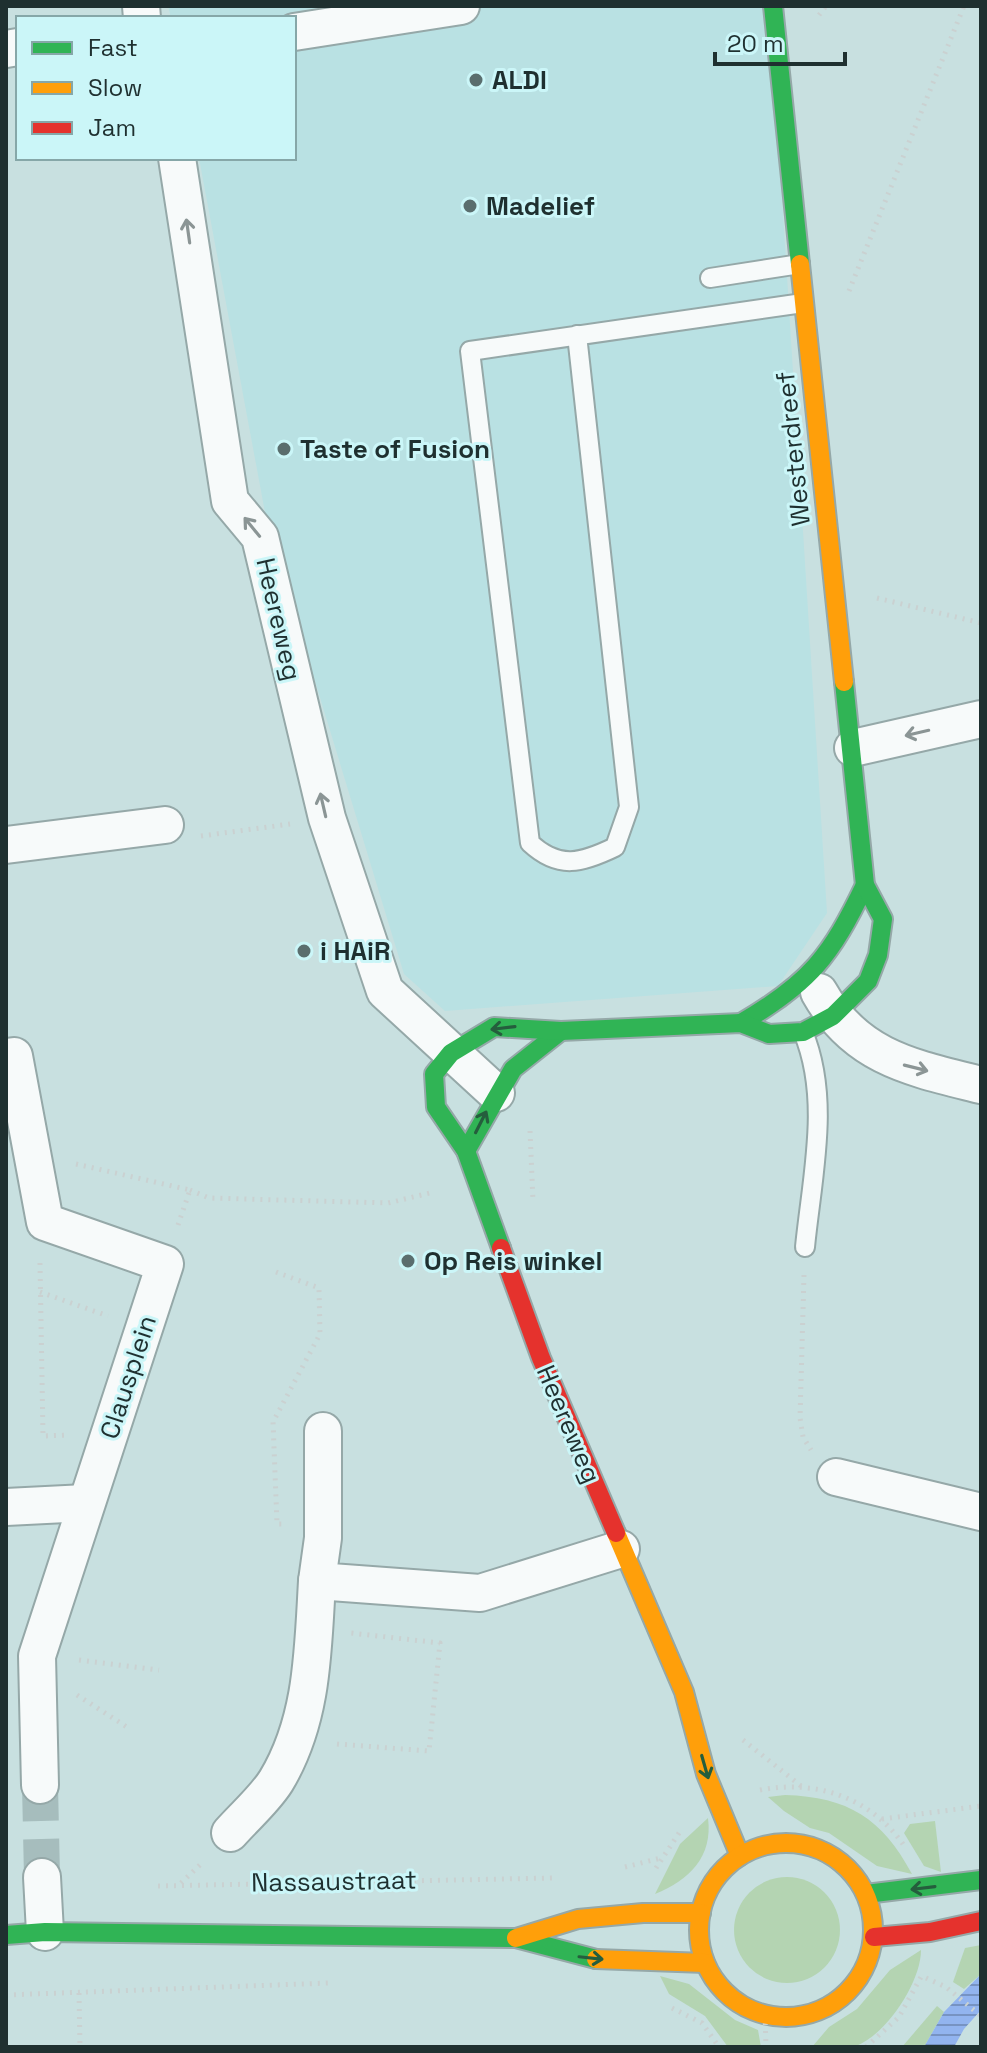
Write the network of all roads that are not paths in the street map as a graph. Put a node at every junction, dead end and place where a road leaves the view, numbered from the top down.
1 (461, 6) edge
2 (773, 6) edge
3 (296, 32) edge
4 (177, 160) edge
5 (800, 264) junction
6 (710, 278) dead end
7 (803, 303) junction
8 (577, 335) junction
9 (981, 719) edge
10 (853, 748) junction
11 (165, 825) road end
12 (6, 845) edge
13 (865, 885) junction
14 (811, 978) junction
15 (741, 1023) junction
16 (818, 1024) junction
17 (561, 1031) junction
18 (451, 1053) junction
19 (6, 1057) edge
20 (981, 1085) edge
21 (496, 1093) junction
22 (466, 1151) junction
23 (805, 1247) road end
24 (323, 1431) dead end
25 (836, 1477) road end
26 (86, 1503) junction
27 (6, 1507) edge
28 (981, 1512) edge
29 (621, 1549) junction
30 (317, 1581) junction
31 (684, 1692) junction
32 (717, 1740) dead end
33 (40, 1785) tunnel mouth
34 (230, 1833) dead end
35 (740, 1856) junction
36 (42, 1877) tunnel mouth
37 (981, 1880) edge
38 (866, 1894) junction
39 (701, 1913) junction
40 (981, 1921) edge
41 (45, 1932) junction
42 (6, 1935) edge
43 (874, 1937) junction
44 (516, 1938) junction
45 (705, 1963) junction

1 - 3 street
2 - 5 street, Westerdreef
18 -> 4 street, Heereweg
5 - 6 lane
5 - 7 street, Westerdreef
7 - 8 lane
7 - 10 street, Westerdreef
8 - 8 lane
9 -> 10 street
10 - 13 street, Westerdreef
11 - 12 street
13 - 14 street, Westerdreef
13 - 16 street, Westerdreef
14 - 15 street, Westerdreef
14 - 16 street
15 - 16 street, Westerdreef
15 - 17 street, Westerdreef
16 -> 20 street
16 - 23 lane
17 -> 18 street, Westerdreef
17 - 21 street
18 - 21 street, Heereweg
18 - 22 street, Heereweg
19 - 26 street, Clausplein
22 -> 21 street
22 - 29 street, Heereweg
24 - 30 street
25 - 28 street
26 - 27 street
26 - 33 street, Clausplein
29 - 30 street
29 - 31 street, Heereweg
30 - 34 street
31 - 32 street, Heereweg
31 -> 35 street, Heereweg
35 - 38 street
35 - 39 street
36 - 41 street
37 -> 38 street
38 - 43 street
39 - 44 street, Nassaustraat
39 - 45 street
40 - 43 street
41 - 42 street, Nassaustraat
41 - 44 street, Nassaustraat
43 - 45 street
44 -> 45 street, Nassaustraat

